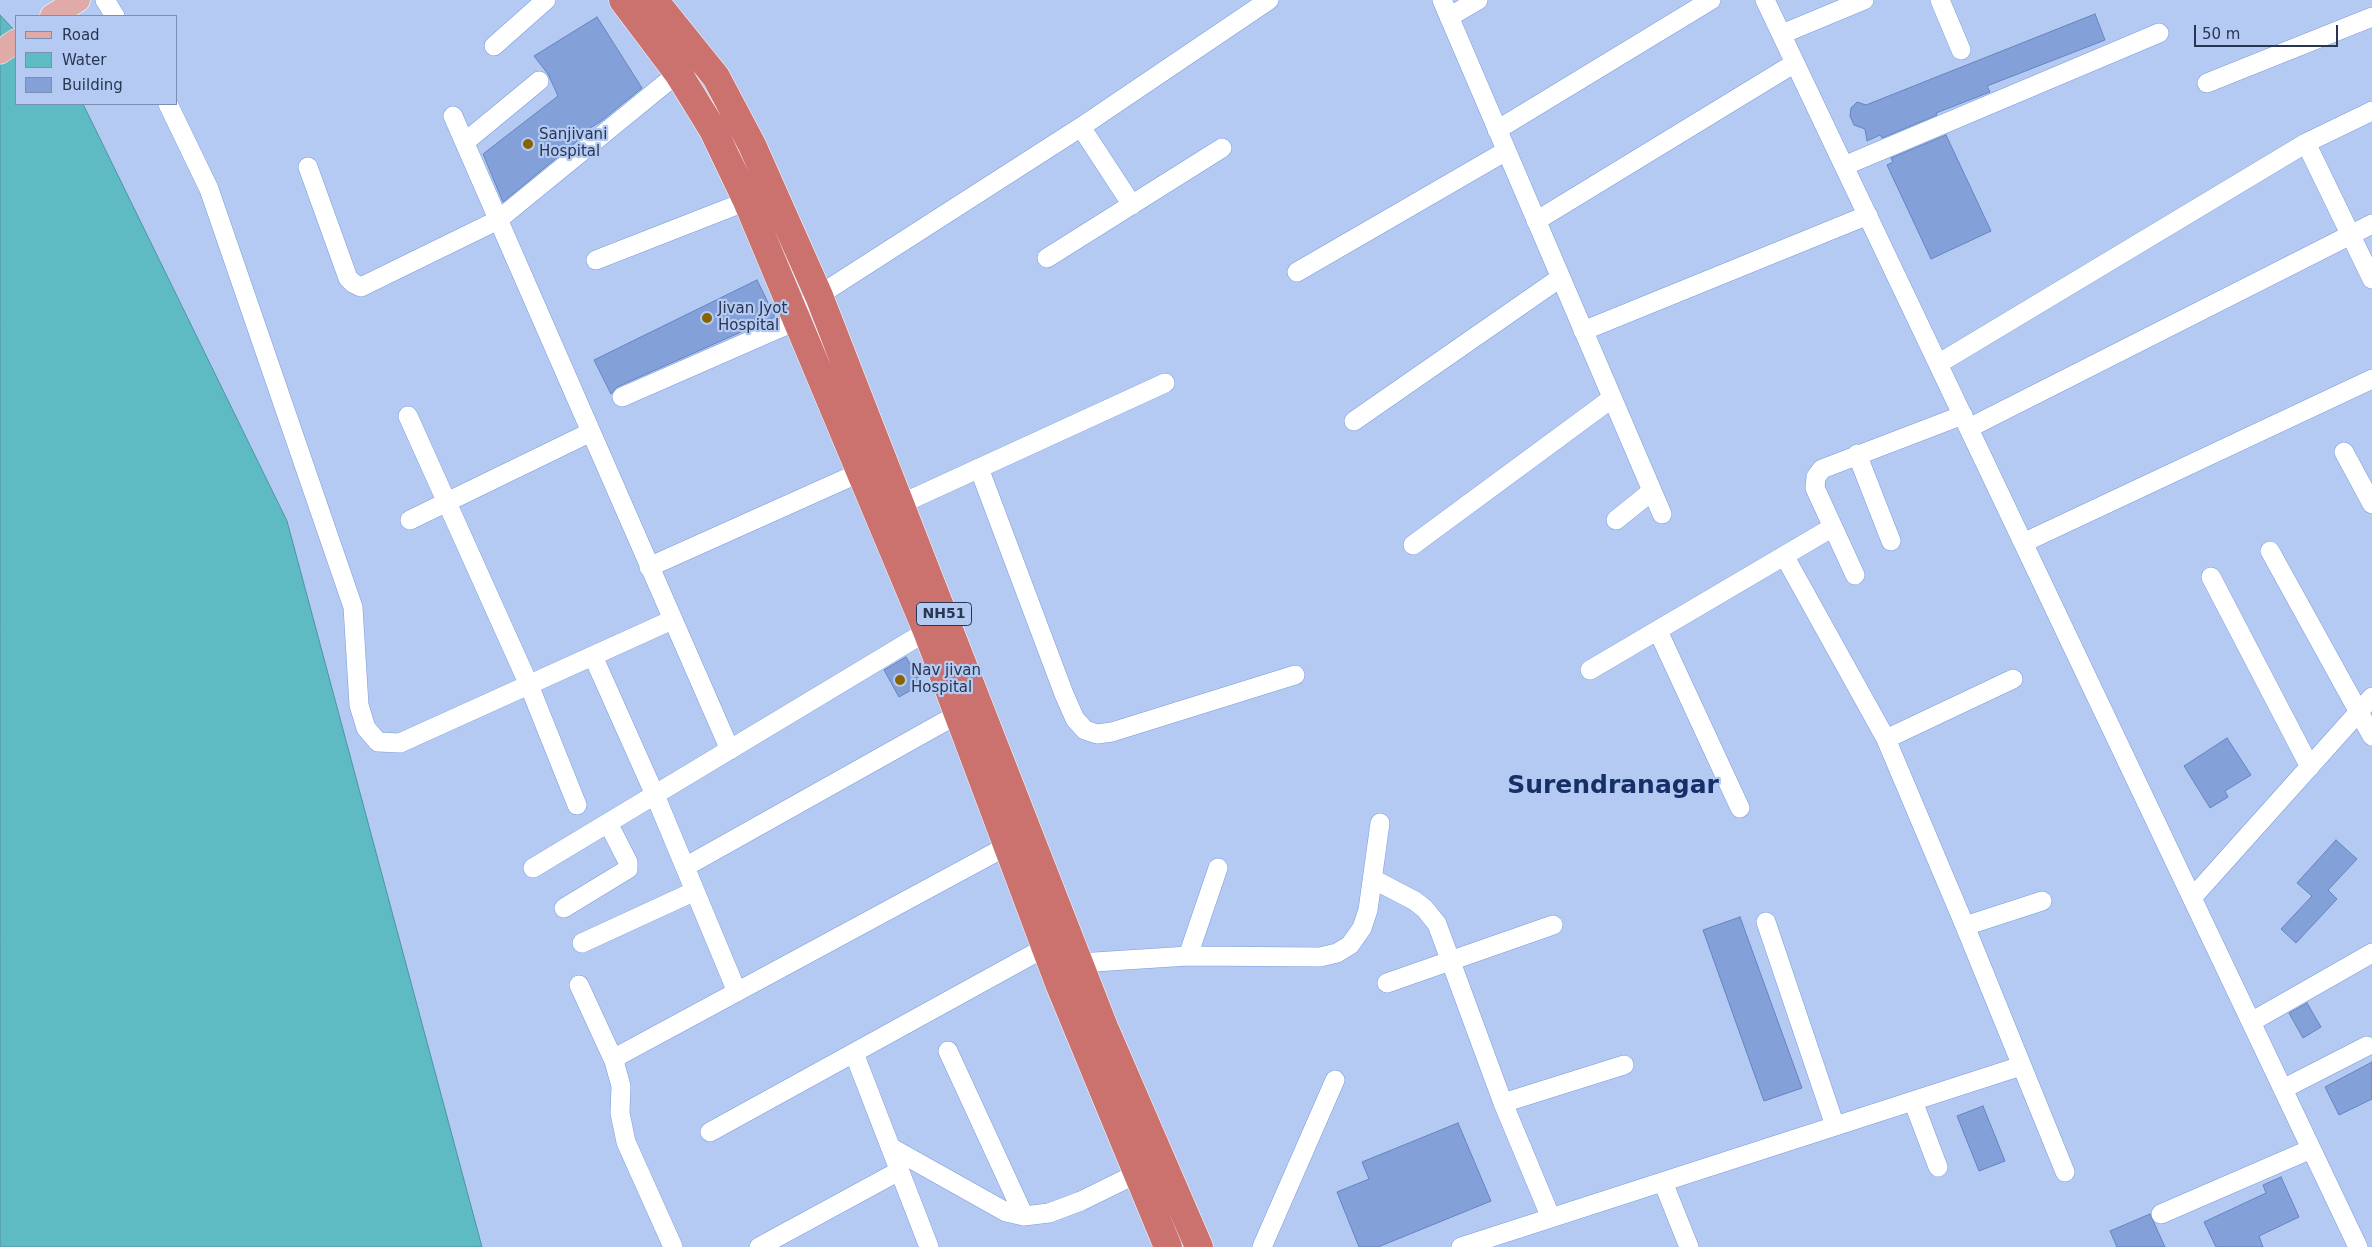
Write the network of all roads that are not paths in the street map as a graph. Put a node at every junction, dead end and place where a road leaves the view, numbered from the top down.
1 (78, 0) edge
2 (105, 0) edge
3 (546, 0) edge
4 (623, 0) edge
5 (654, 0) edge
6 (1269, 0) edge
7 (1478, 0) edge
8 (1711, 0) edge
9 (1766, 0) edge
10 (1864, 0) edge
11 (1940, 0) edge
12 (1446, 8) edge
13 (54, 15) edge
14 (114, 15) edge
15 (2372, 17) edge
16 (2159, 33) dead end
17 (1782, 34) junction
18 (15, 42) edge
19 (494, 46) dead end
20 (1961, 50) dead end
21 (0, 52) edge
22 (1796, 63) junction
23 (678, 73) junction
24 (539, 81) dead end
25 (2207, 83) dead end
26 (168, 105) edge
27 (2372, 111) edge
28 (453, 116) dead end
29 (1081, 127) junction
30 (1497, 130) junction
31 (465, 142) junction
32 (2306, 143) junction
33 (1222, 148) dead end
34 (1506, 151) junction
35 (1844, 166) junction
36 (308, 167) dead end
37 (747, 201) junction
38 (1132, 205) junction
39 (1868, 215) junction
40 (498, 220) junction
41 (1536, 220) junction
42 (2372, 224) edge
43 (2350, 235) junction
44 (1047, 258) dead end
45 (596, 260) dead end
46 (1297, 272) dead end
47 (1560, 278) junction
48 (2372, 279) edge
49 (818, 296) junction
50 (796, 315) junction
51 (1583, 331) junction
52 (1938, 364) junction
53 (2372, 379) edge
54 (1165, 383) dead end
55 (622, 397) dead end
56 (1611, 399) junction
57 (408, 416) dead end
58 (1354, 421) dead end
59 (1966, 422) junction
60 (591, 432) junction
61 (2344, 452) dead end
62 (1858, 454) junction
63 (979, 468) junction
64 (861, 472) junction
65 (1652, 491) junction
66 (2370, 496) edge
67 (446, 502) junction
68 (901, 504) junction
69 (1662, 514) dead end
70 (410, 520) dead end
71 (1616, 520) dead end
72 (1834, 528) junction
73 (1891, 541) dead end
74 (2023, 543) junction
75 (1414, 545) dead end
76 (2270, 551) dead end
77 (1785, 557) junction
78 (649, 567) junction
79 (1855, 575) dead end
80 (2211, 577) dead end
81 (672, 620) junction
82 (1658, 630) junction
83 (927, 631) junction
84 (593, 656) junction
85 (1590, 670) dead end
86 (1295, 675) dead end
87 (2013, 680) dead end
88 (529, 685) junction
89 (2372, 697) edge
90 (2360, 711) junction
91 (958, 714) junction
92 (2372, 736) edge
93 (1886, 739) junction
94 (730, 750) junction
95 (2310, 767) junction
96 (655, 795) junction
97 (577, 805) dead end
98 (1740, 808) dead end
99 (1380, 823) dead end
100 (608, 824) junction
101 (1008, 846) junction
102 (685, 867) junction
103 (533, 868) dead end
104 (1218, 868) dead end
105 (1373, 879) junction
106 (695, 892) junction
107 (2192, 898) junction
108 (2042, 901) dead end
109 (564, 908) dead end
110 (1766, 922) dead end
111 (1553, 925) dead end
112 (1965, 926) junction
113 (582, 943) dead end
114 (1065, 950) junction
115 (2372, 953) edge
116 (1188, 956) junction
117 (1451, 961) junction
118 (1387, 984) dead end
119 (579, 985) dead end
120 (737, 992) junction
121 (2251, 1022) junction
122 (2367, 1046) dead end
123 (948, 1051) dead end
124 (854, 1053) junction
125 (614, 1061) junction
126 (1624, 1065) dead end
127 (2021, 1066) junction
128 (1335, 1080) dead end
129 (2283, 1089) junction
130 (1913, 1101) junction
131 (1503, 1103) junction
132 (1835, 1126) junction
133 (710, 1132) dead end
134 (890, 1148) junction
135 (2311, 1149) junction
136 (1938, 1167) dead end
137 (899, 1171) junction
138 (2065, 1172) dead end
139 (1138, 1173) junction
140 (1663, 1182) junction
141 (2161, 1214) dead end
142 (1024, 1216) junction
143 (1551, 1218) junction
144 (673, 1247) edge
145 (759, 1247) edge
146 (929, 1247) edge
147 (1168, 1247) edge
148 (1199, 1247) edge
149 (1262, 1247) edge
150 (1461, 1247) edge
151 (1690, 1247) edge
152 (2358, 1247) edge

1 - 13 main road
2 - 14 street
3 - 19 street
4 - 23 highway, NH51
5 - 49 highway, NH51
6 - 29 street
7 - 12 street
8 - 30 street
9 - 17 street
10 - 17 street
11 - 20 street
12 - 30 street
15 - 25 street
16 - 35 street
17 - 22 street
18 - 21 main road
22 - 35 street
22 - 41 street
23 - 37 highway, NH51
23 - 40 street
24 - 31 street
26 - 88 street
27 - 32 street
28 - 31 street
29 - 38 street
29 - 49 street
30 - 34 street
31 - 40 street
32 - 43 street
32 - 52 street
33 - 38 street
34 - 41 street
34 - 46 street
35 - 39 street
36 - 40 street
37 - 45 street
37 - 50 highway, NH51
38 - 44 street
39 - 51 street
39 - 52 street
40 - 60 street
41 - 47 street
42 - 43 street
43 - 48 street
43 - 59 street
47 - 51 street
47 - 58 street
49 - 50 street
49 - 68 highway, NH51
50 - 55 street
50 - 64 highway, NH51
51 - 56 street
52 - 59 street
53 - 74 street
54 - 63 street
56 - 65 street
56 - 75 street
57 - 67 street
59 - 62 street
59 - 74 street
60 - 67 street
60 - 78 street
61 - 66 street
62 - 72 street
62 - 73 street
63 - 68 street
63 - 86 street
64 - 78 street
64 - 83 highway, NH51
65 - 69 street
65 - 71 street
67 - 70 street
67 - 88 street
68 - 114 highway, NH51
72 - 77 street
72 - 79 street
74 - 107 street
76 - 90 street
77 - 82 street
77 - 93 street
78 - 81 street
80 - 95 street
81 - 84 street
81 - 94 street
82 - 85 street
82 - 98 street
83 - 91 highway, NH51
83 - 94 street
84 - 88 street
84 - 96 street
87 - 93 street
88 - 97 street
89 - 90 street
90 - 92 street
90 - 95 street
91 - 101 highway, NH51
91 - 102 street
93 - 112 street
94 - 96 street
95 - 107 street
96 - 100 street
96 - 102 street
99 - 105 street
100 - 103 street
100 - 109 street
101 - 114 highway, NH51
101 - 120 street
102 - 106 street
104 - 116 street
105 - 116 street
105 - 117 street
106 - 113 street
106 - 120 street
107 - 121 street
108 - 112 street
110 - 132 street
111 - 117 street
112 - 127 street
114 - 116 street
114 - 124 street
114 - 139 highway, NH51
114 - 148 highway, NH51
115 - 121 street
117 - 118 street
117 - 131 street
119 - 125 street
120 - 125 street
121 - 129 street
122 - 129 street
123 - 142 street
124 - 133 street
124 - 134 street
125 - 144 street
126 - 131 street
127 - 130 street
127 - 138 street
128 - 149 street
129 - 135 street
130 - 132 street
130 - 136 street
131 - 143 street
132 - 140 street
134 - 137 street
134 - 142 street
135 - 141 street
135 - 152 street
137 - 145 street
137 - 146 street
139 - 142 street
139 - 147 highway, NH51
140 - 143 street
140 - 151 street
143 - 150 street

